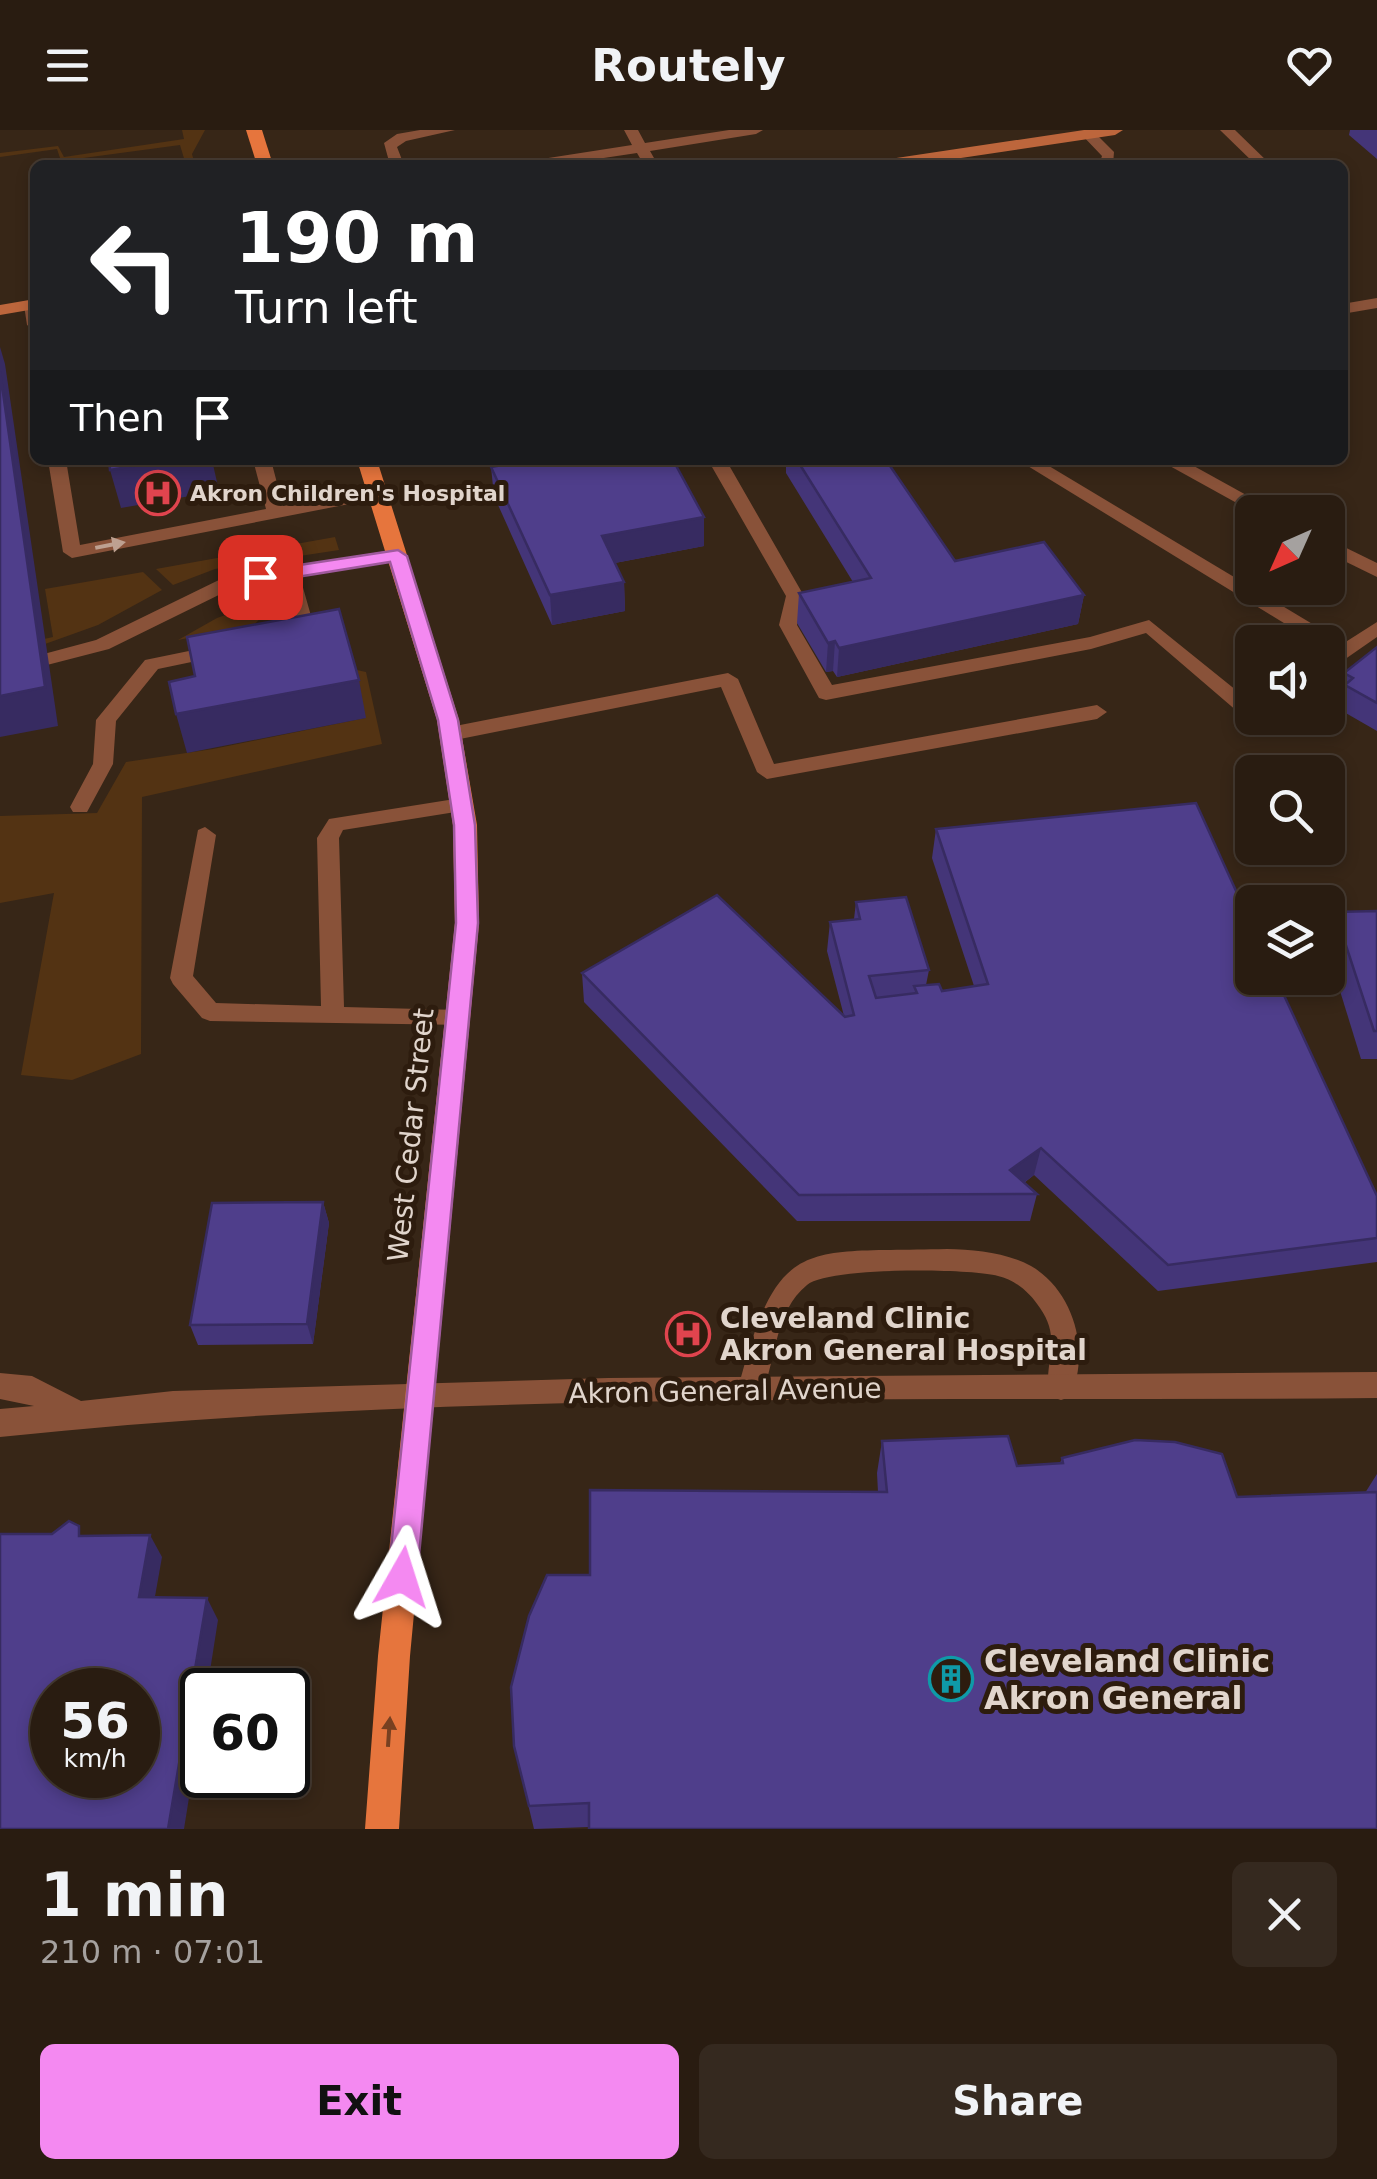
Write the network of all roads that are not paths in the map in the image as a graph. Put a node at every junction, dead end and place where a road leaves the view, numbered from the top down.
1 (254, 130) edge
2 (448, 130) edge
3 (631, 130) edge
4 (756, 130) edge
5 (1115, 130) edge
6 (1227, 130) edge
7 (1088, 134) junction
8 (1050, 135) edge
9 (640, 146) junction
10 (264, 160) edge
11 (395, 160) edge
12 (558, 160) edge
13 (648, 160) edge
14 (911, 160) edge
15 (1108, 160) edge
16 (1259, 160) edge
17 (1377, 303) edge
18 (30, 305) edge
19 (1348, 308) edge
20 (0, 310) edge
21 (58, 465) edge
22 (263, 465) edge
23 (369, 465) edge
24 (719, 465) edge
25 (1035, 465) edge
26 (1178, 465) edge
27 (380, 493) junction
28 (1235, 495) edge
29 (276, 513) junction
30 (1345, 554) edge
31 (398, 556) junction
32 (1377, 571) edge
33 (289, 572) junction
34 (1300, 625) edge
35 (1377, 628) edge
36 (270, 641) edge
37 (230, 648) edge
38 (1345, 652) edge
39 (47, 659) dead end
40 (1235, 699) edge
41 (1097, 712) dead end
42 (450, 734) junction
43 (461, 805) junction
44 (80, 806) dead end
45 (205, 835) dead end
46 (333, 1014) junction
47 (458, 1018) junction
48 (1377, 1385) edge
49 (0, 1386) edge
50 (1061, 1388) junction
51 (751, 1389) junction
52 (421, 1398) junction
53 (73, 1412) junction
54 (0, 1423) edge
55 (382, 1829) edge

1 - 10 main road
2 - 11 lane
3 - 9 lane
4 - 9 lane
5 - 7 main road
6 - 16 lane
7 - 8 main road
7 - 15 lane
8 - 14 main road
9 - 12 lane
9 - 13 lane
17 - 19 street
18 - 20 main road
21 -> 29 lane
22 - 29 lane
23 - 27 main road, West Cedar Street
24 - 40 lane
25 - 34 lane
26 - 28 street
27 - 29 lane
27 - 31 main road, West Cedar Street
30 - 32 street
31 - 33 lane
31 - 42 main road, West Cedar Street
33 - 36 lane
33 - 39 lane
35 - 38 lane
37 - 44 lane
41 - 42 lane
42 - 43 main road, West Cedar Street
43 - 46 lane
43 - 47 main road, West Cedar Street
45 - 46 lane
46 - 47 lane
47 - 52 main road, West Cedar Street
48 - 50 street, Akron General Avenue
49 - 53 street
50 - 51 street, Akron General Avenue
50 - 51 lane
51 - 52 street, Akron General Avenue
52 - 53 street, Akron General Avenue
55 -> 52 main road, West Cedar Street
53 - 54 street, Akron General Avenue

